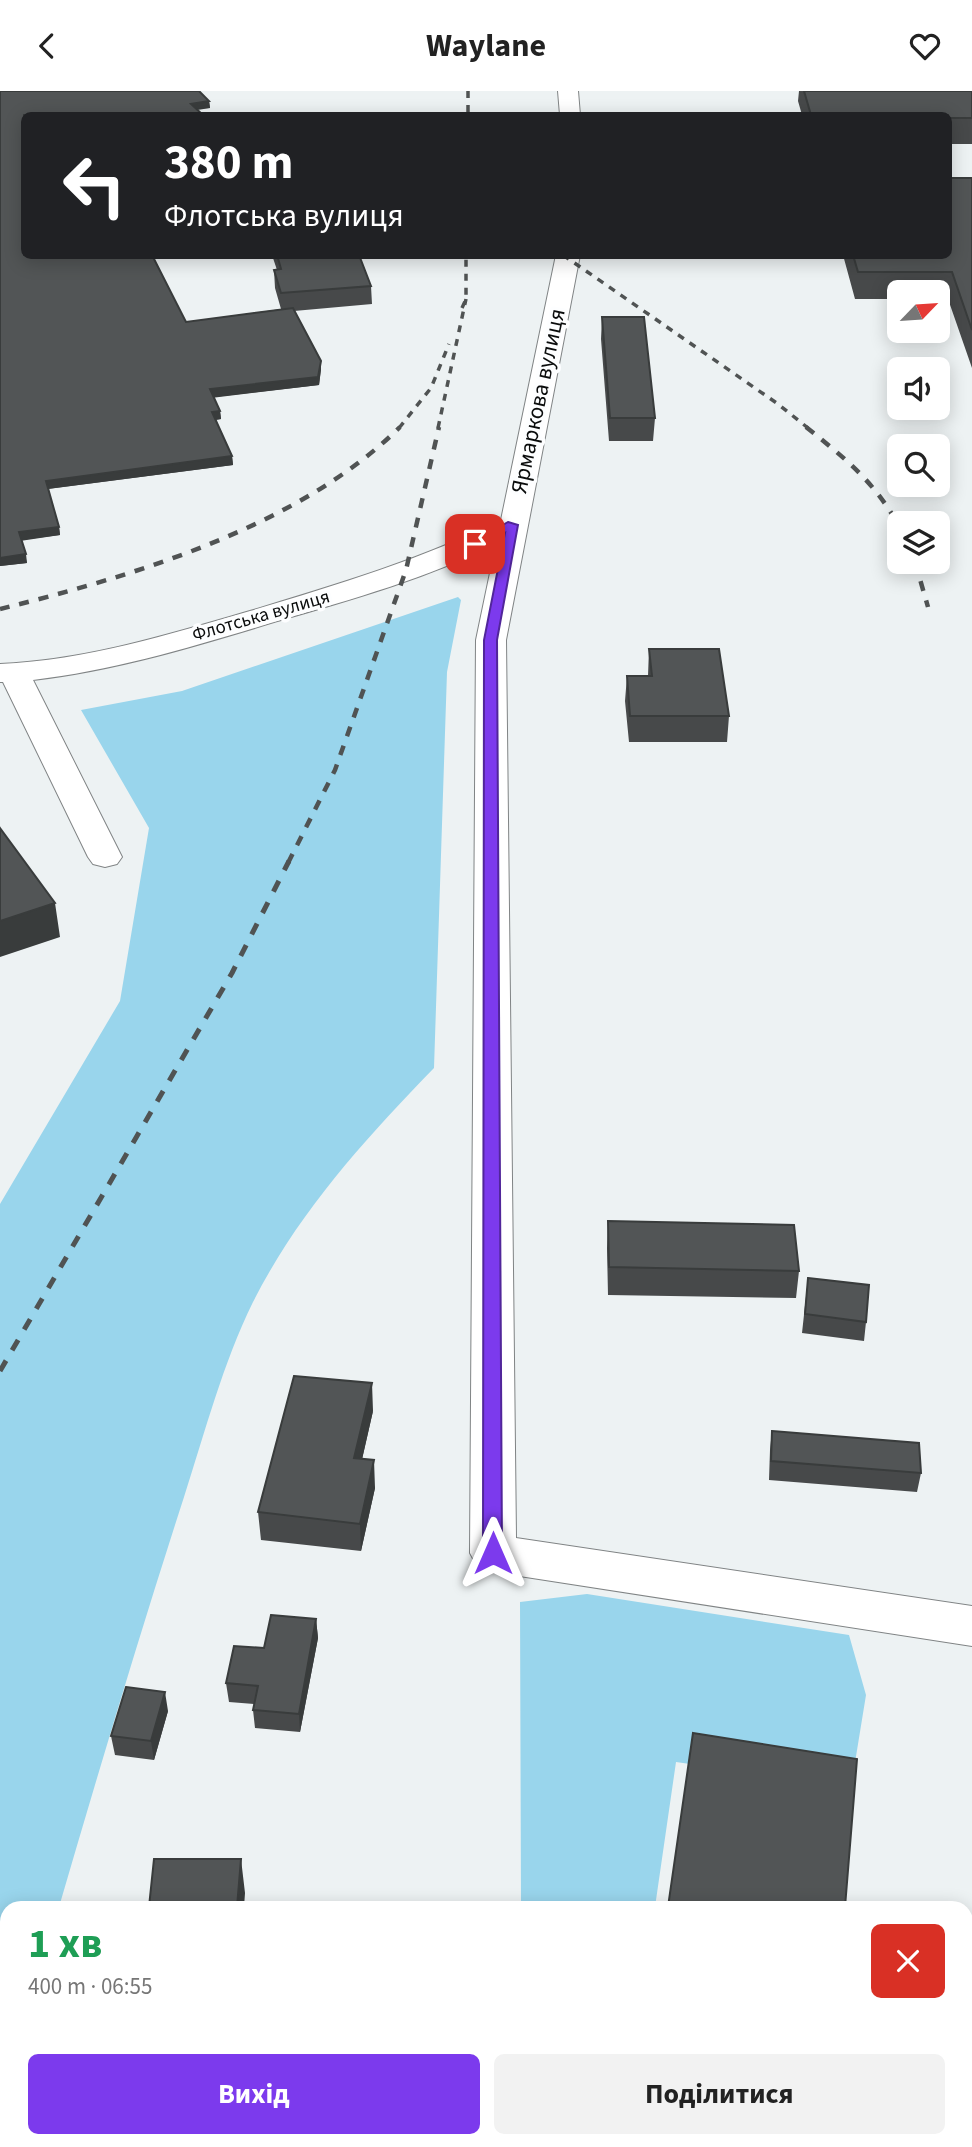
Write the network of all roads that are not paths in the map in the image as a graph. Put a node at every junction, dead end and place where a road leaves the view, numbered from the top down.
1 (568, 91) edge
2 (570, 112) edge
3 (567, 259) edge
4 (513, 525) junction
5 (7, 673) edge
6 (105, 857) dead end
7 (972, 1626) edge

1 - 2 street
3 - 4 street, Ярмаркова вулиця
4 - 5 street, Флотська вулиця
4 - 7 street, Ярмаркова вулиця
5 - 6 street

